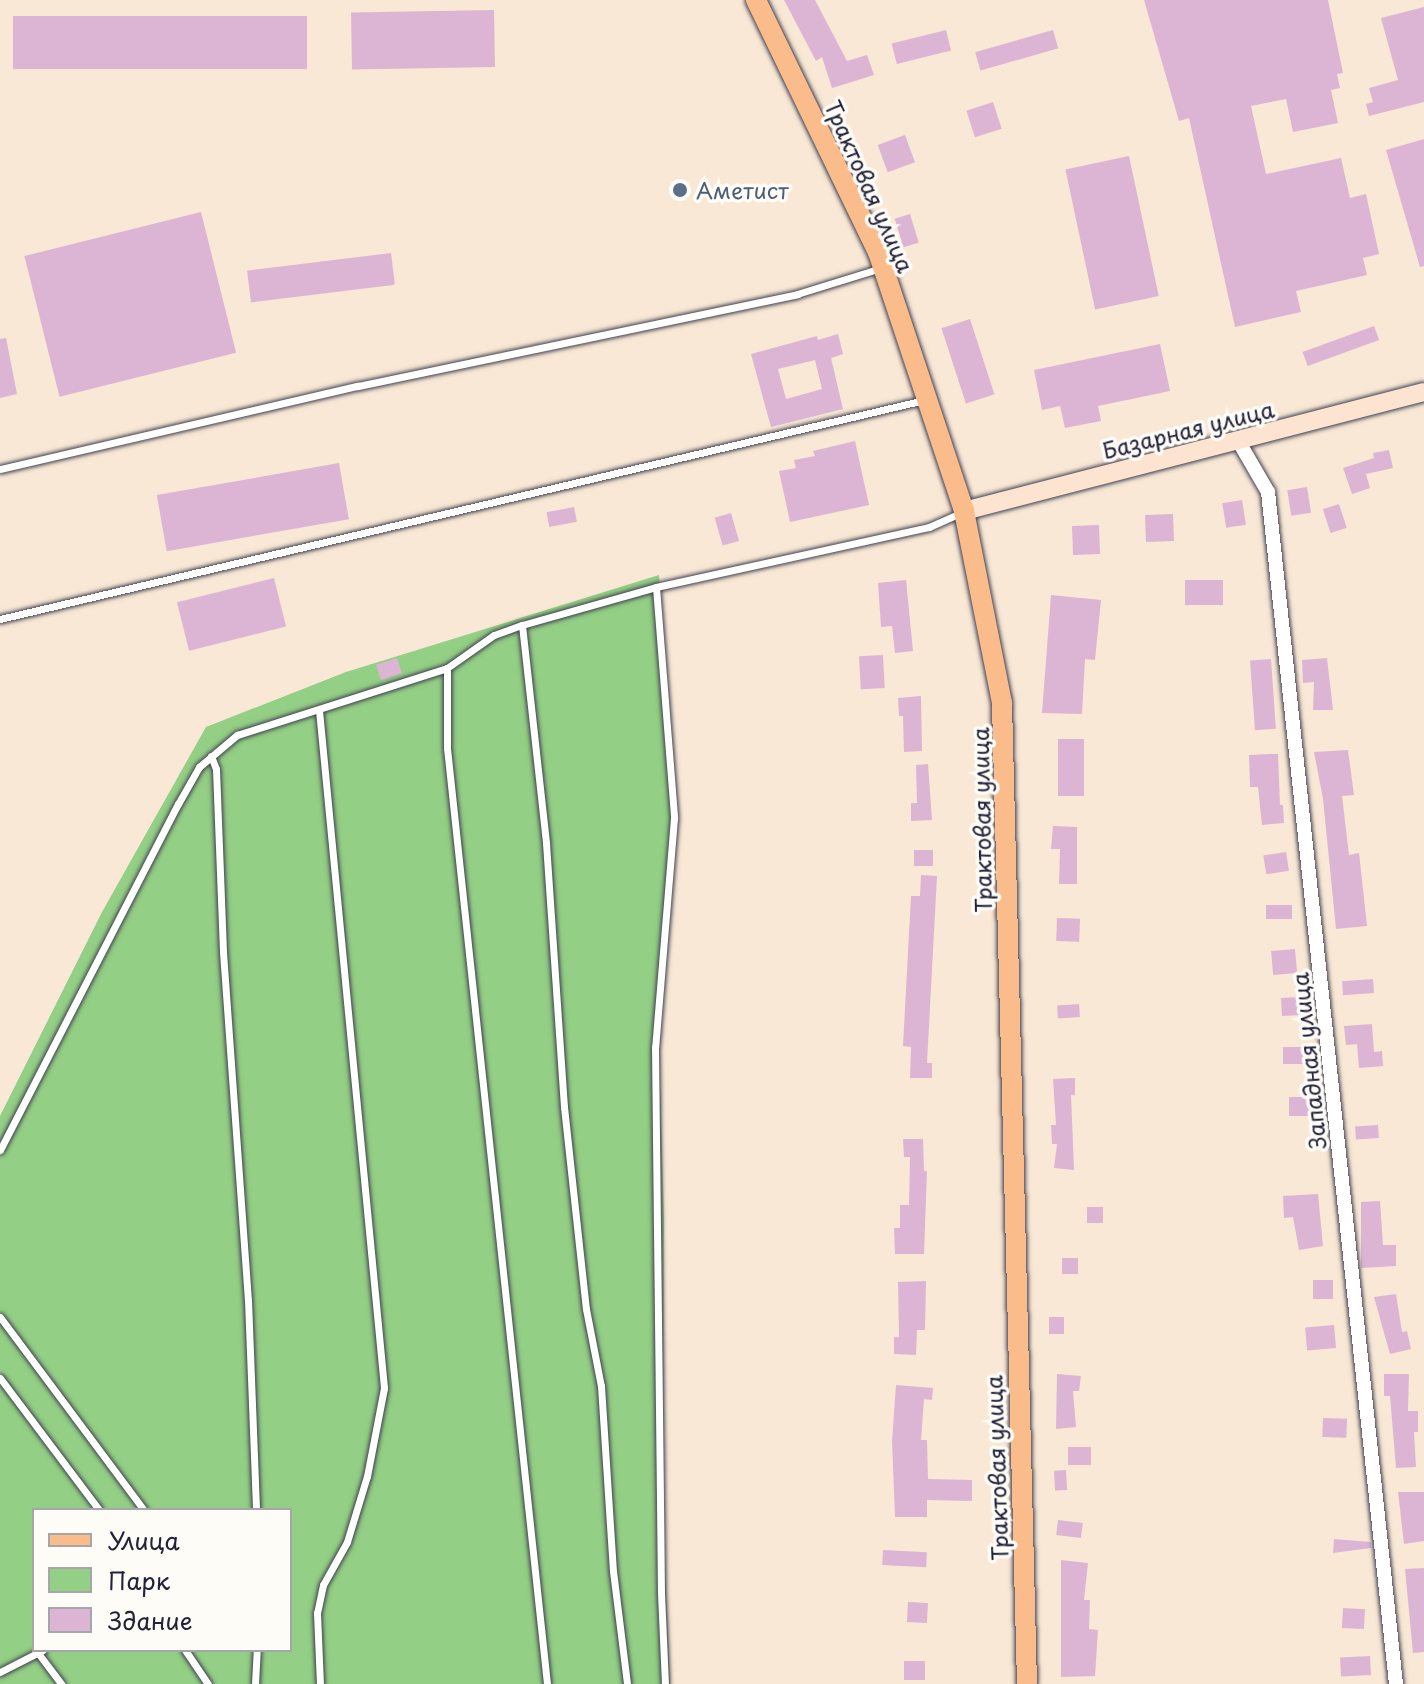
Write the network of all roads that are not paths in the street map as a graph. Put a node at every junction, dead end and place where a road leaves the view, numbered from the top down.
1 (756, 0) edge
2 (883, 267) junction
3 (1424, 392) edge
4 (927, 400) junction
5 (1239, 442) junction
6 (0, 469) edge
7 (964, 511) junction
8 (656, 587) junction
9 (0, 619) edge
10 (522, 625) junction
11 (447, 668) junction
12 (319, 710) junction
13 (211, 756) junction
14 (0, 1150) edge
15 (0, 1317) edge
16 (0, 1378) edge
17 (98, 1508) edge
18 (143, 1508) edge
19 (256, 1508) edge
20 (39, 1652) edge
21 (42, 1652) edge
22 (186, 1652) edge
23 (257, 1652) edge
24 (0, 1672) edge
25 (61, 1684) edge
26 (208, 1684) edge
27 (255, 1684) edge
28 (320, 1684) edge
29 (547, 1684) edge
30 (627, 1684) edge
31 (665, 1684) edge
32 (1027, 1684) edge
33 (1396, 1684) edge

1 - 2 main road, Трактовая улица
2 - 4 main road, Трактовая улица
2 - 6 lane
3 - 5 street, Базарная улица
4 - 7 main road, Трактовая улица
4 - 9 lane
5 - 7 street, Базарная улица
5 - 33 street, Западная улица
7 - 8 lane
7 - 32 main road, Трактовая улица
8 - 10 lane
8 - 31 lane
10 - 11 lane
10 - 30 lane
11 - 12 lane
11 - 29 lane
12 - 13 lane
12 - 28 lane
13 - 14 lane
13 - 19 lane
15 - 18 lane
16 - 17 lane
20 - 24 lane
21 - 25 lane
22 - 26 lane
23 - 27 lane

